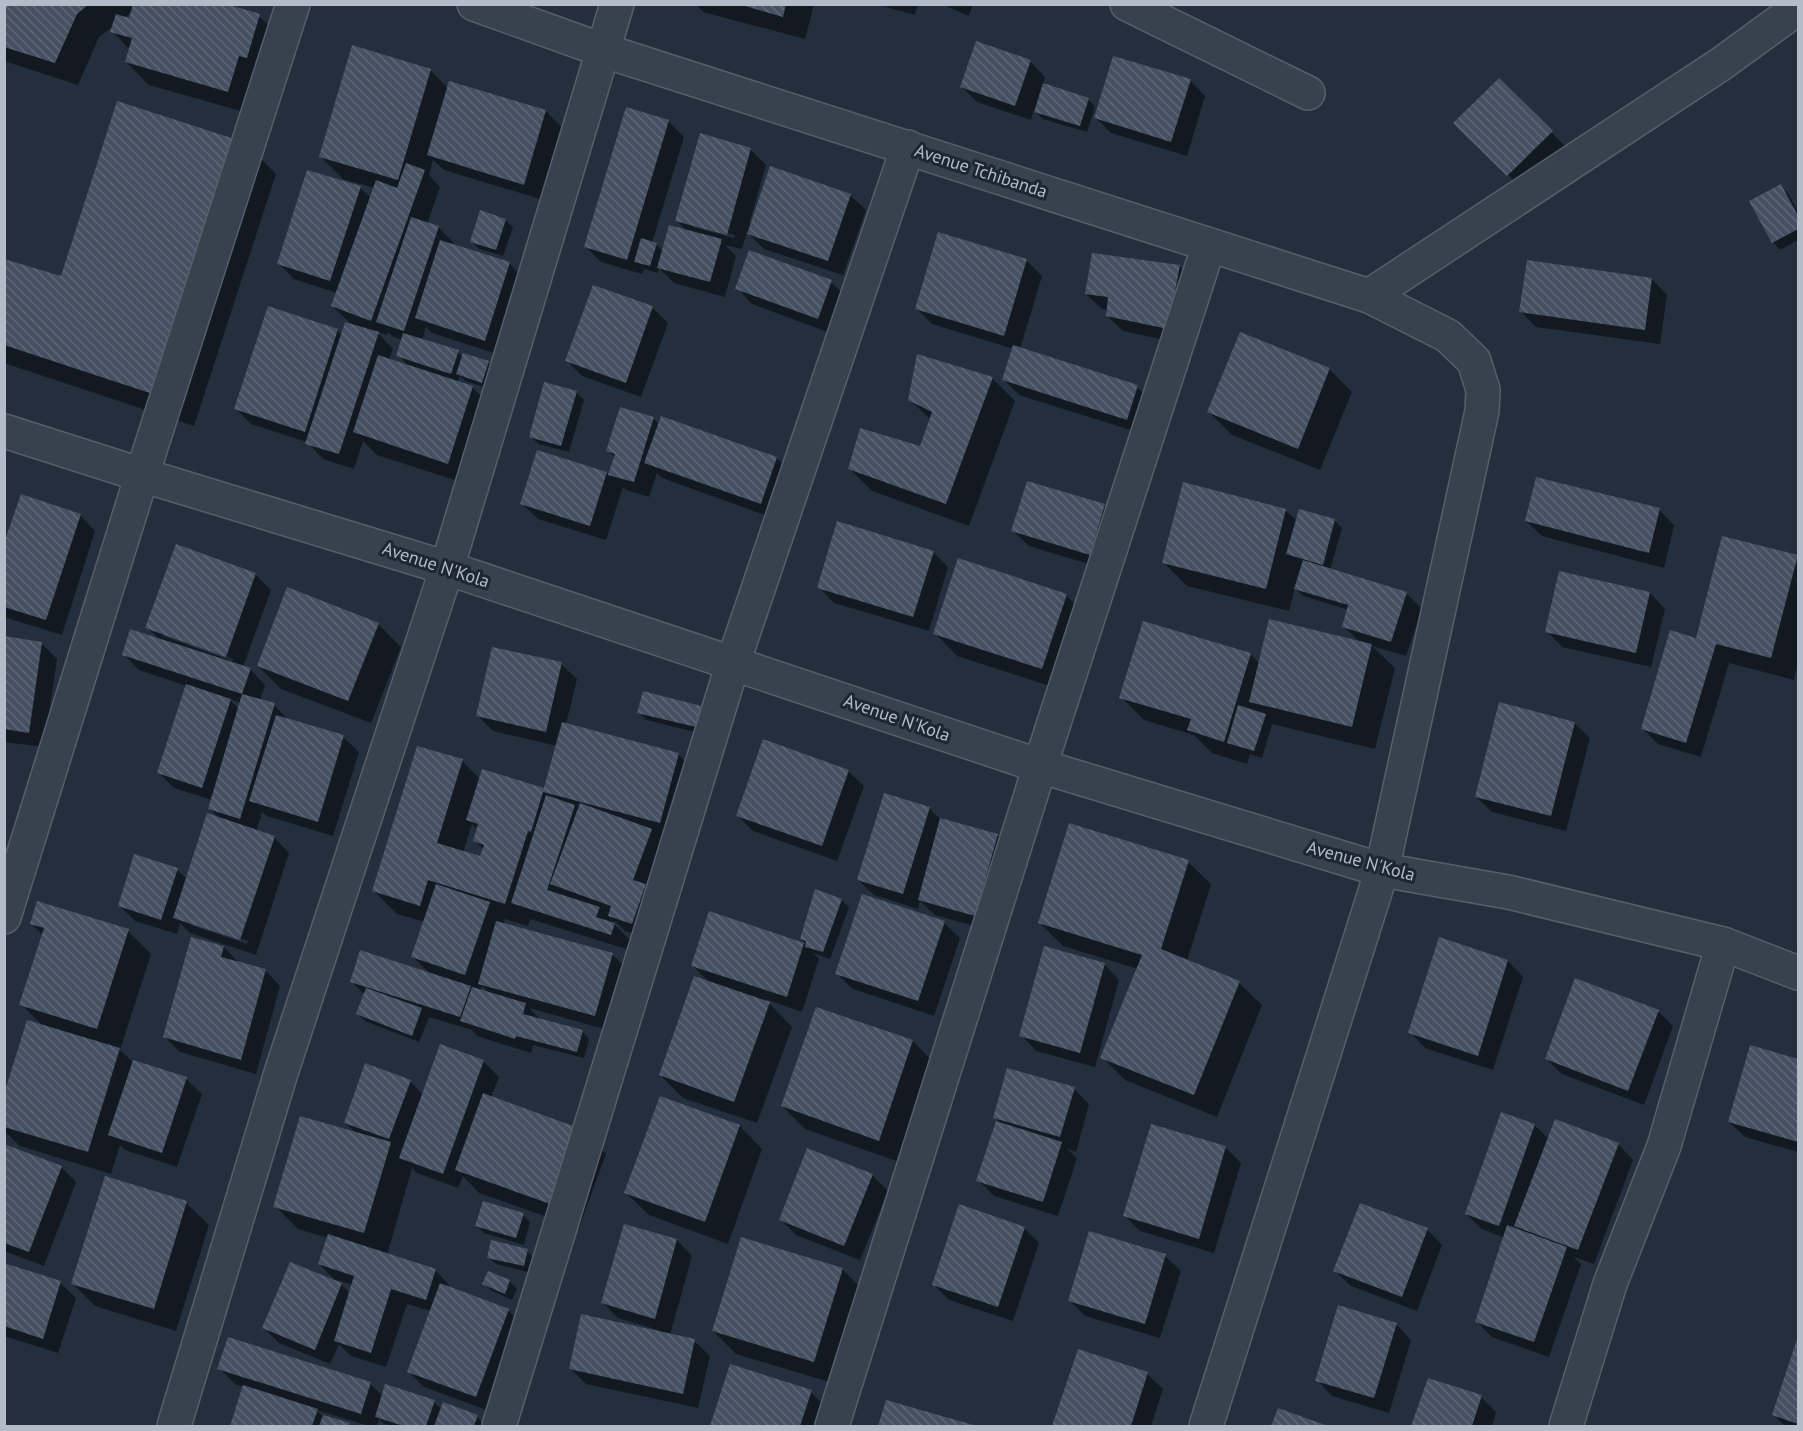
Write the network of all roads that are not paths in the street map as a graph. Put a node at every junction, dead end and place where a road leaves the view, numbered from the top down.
1 (293, 4) edge
2 (474, 4) edge
3 (617, 4) edge
4 (1127, 4) edge
5 (1798, 8) edge
6 (602, 50) junction
7 (1308, 93) dead end
8 (908, 147) junction
9 (1209, 244) junction
10 (1369, 296) junction
11 (4, 430) edge
12 (142, 475) junction
13 (447, 568) junction
14 (733, 663) junction
15 (1040, 766) junction
16 (1382, 870) junction
17 (4, 917) edge
18 (1723, 944) junction
19 (1798, 973) edge
20 (174, 1426) edge
21 (498, 1426) edge
22 (832, 1426) edge
23 (1206, 1426) edge
24 (1566, 1426) edge

1 - 12 street
2 - 6 street, Avenue Tchibanda
3 - 6 street
4 - 7 street
5 - 10 street
6 - 8 street, Avenue Tchibanda
6 - 13 street
8 - 9 street, Avenue Tchibanda
8 - 14 street
9 - 10 street, Avenue Tchibanda
9 - 15 street
10 - 16 street, Avenue Tchibanda
11 - 12 street, Avenue N'Kola
12 - 13 street, Avenue N'Kola
12 - 17 street
13 - 14 street, Avenue N'Kola
13 - 20 street
14 - 15 street, Avenue N'Kola
14 - 21 street
15 - 16 street, Avenue N'Kola
15 - 22 street
16 - 18 street, Avenue N'Kola
16 - 23 street
18 - 19 street, Avenue N'Kola
18 - 24 street

